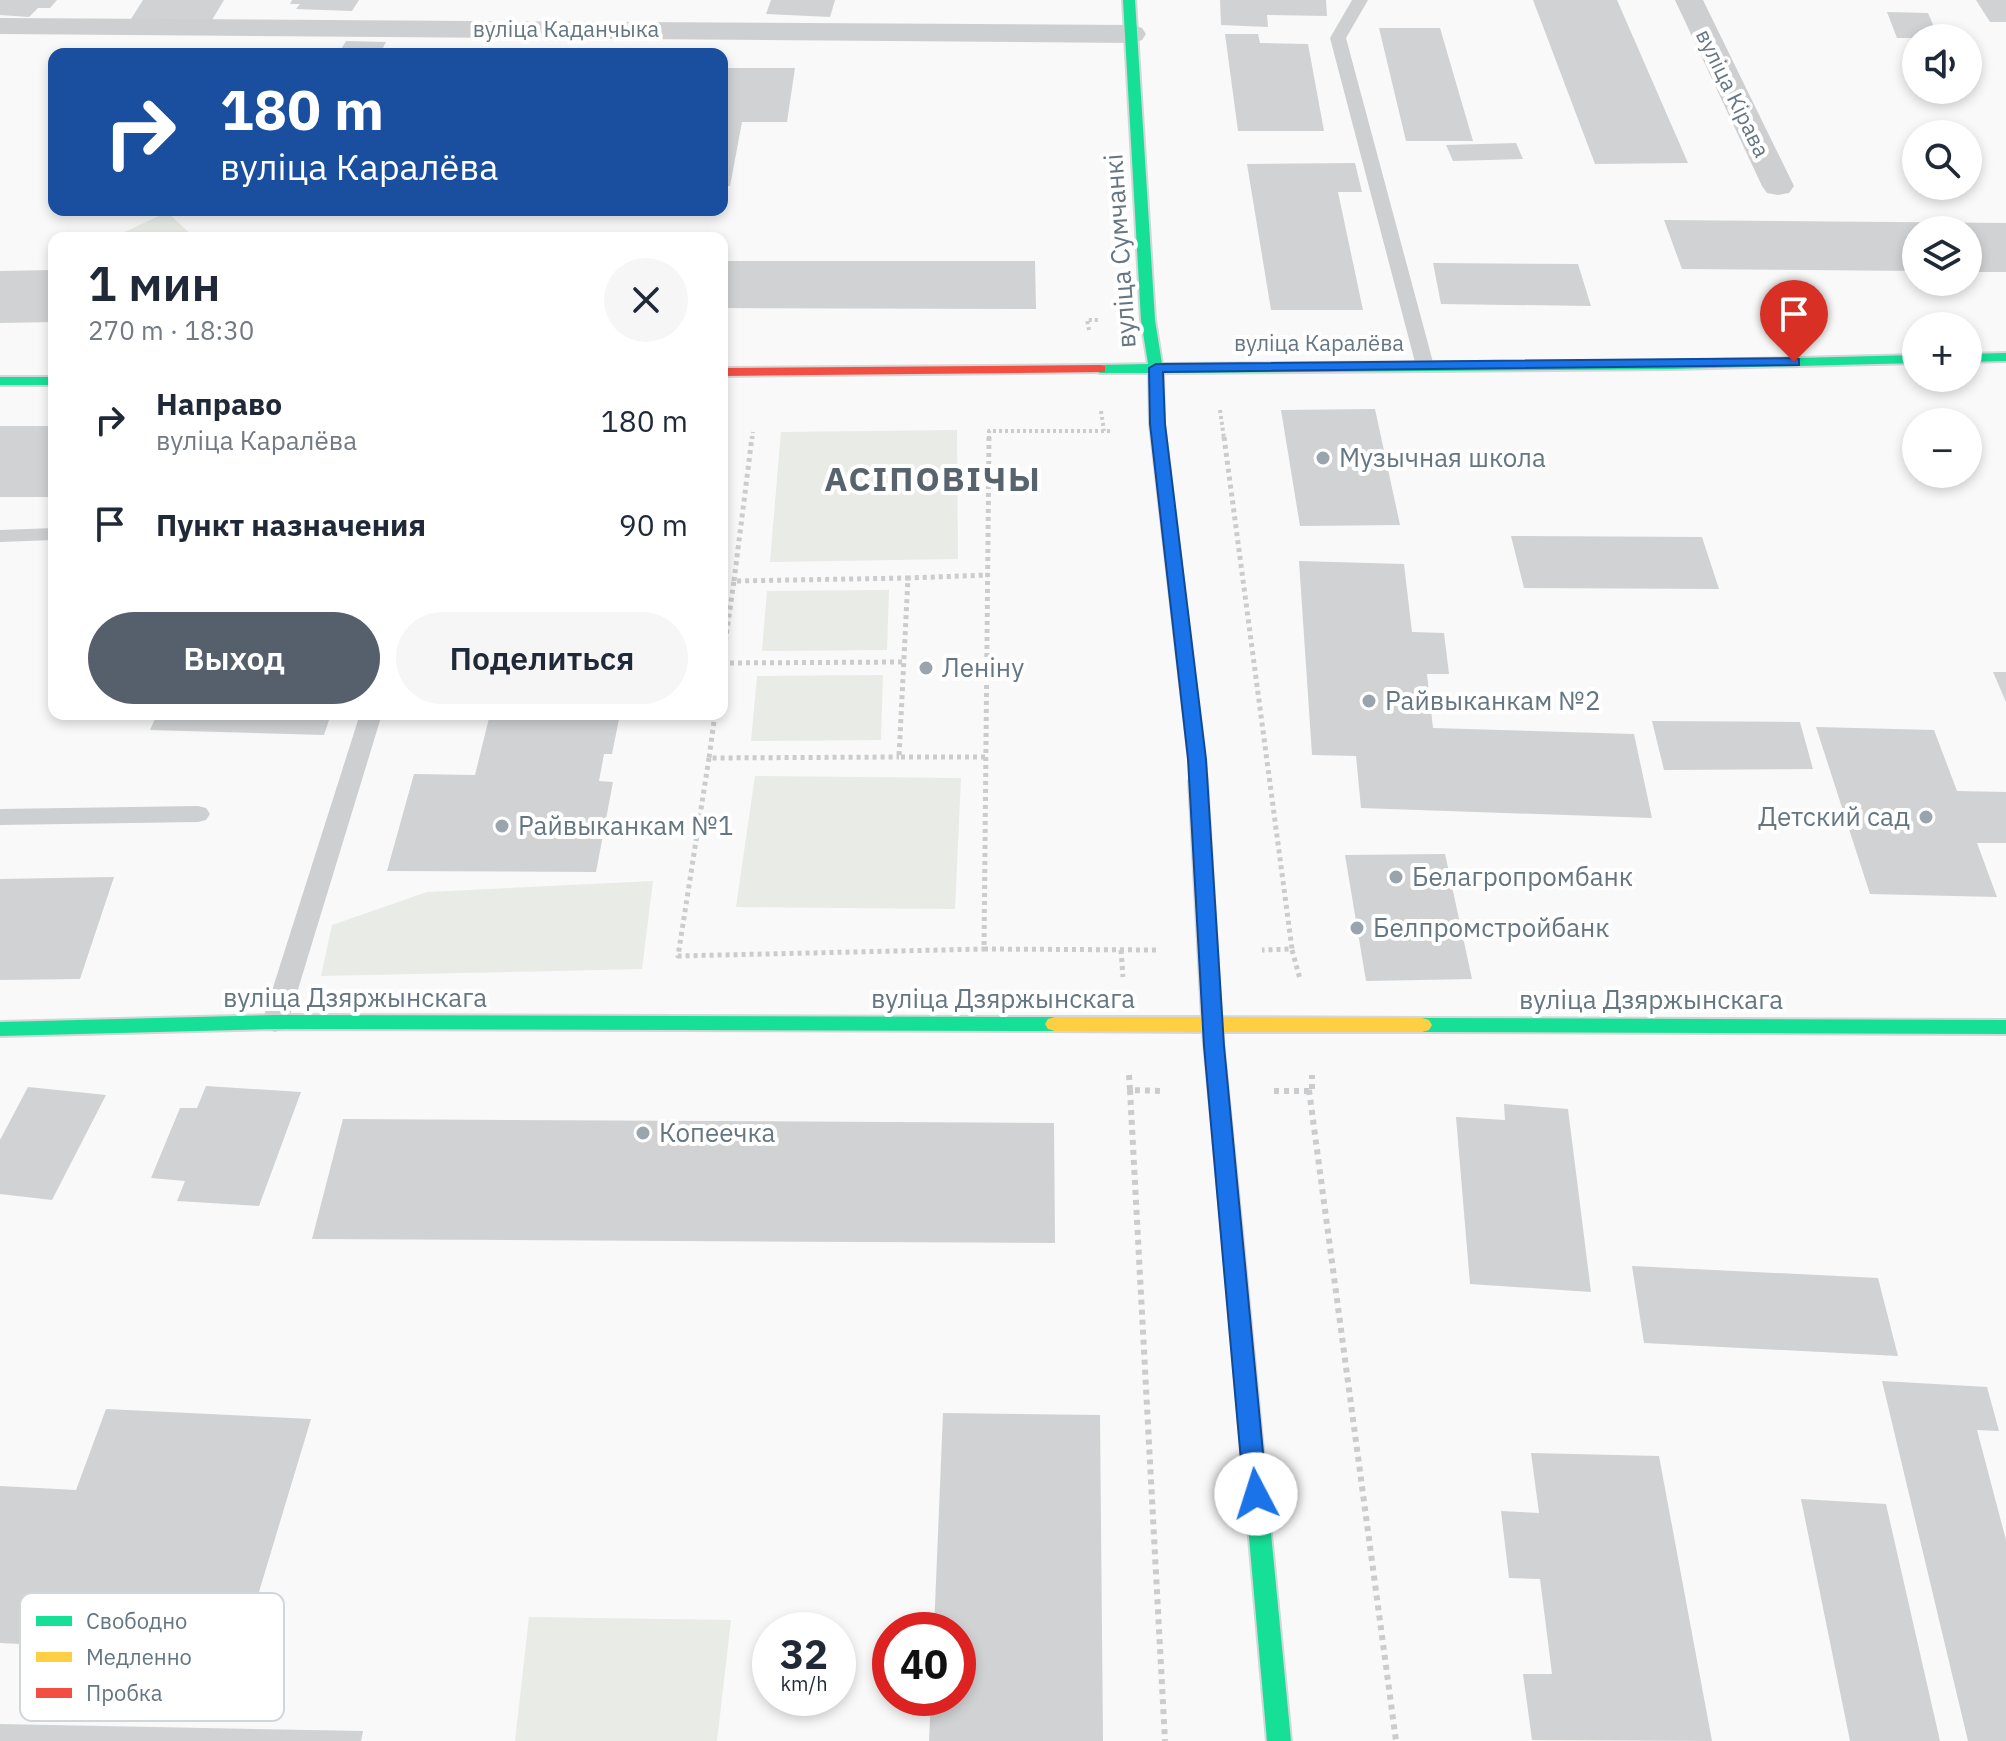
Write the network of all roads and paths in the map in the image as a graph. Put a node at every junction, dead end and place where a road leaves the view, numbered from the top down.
1 (1129, 0) edge
2 (1360, 0) edge
3 (1689, 0) edge
4 (0, 26) edge
5 (1132, 34) junction
6 (1778, 186) dead end
7 (2006, 357) edge
8 (1982, 358) edge
9 (1902, 359) edge
10 (1425, 366) junction
11 (1156, 368) junction
12 (728, 372) edge
13 (0, 381) edge
14 (48, 381) edge
15 (1157, 424) junction
16 (753, 432) dead end
17 (48, 534) edge
18 (0, 536) edge
19 (988, 575) junction
20 (908, 578) junction
21 (734, 581) junction
22 (728, 622) edge
23 (904, 662) junction
24 (728, 664) edge
25 (369, 720) edge
26 (714, 720) edge
27 (899, 757) junction
28 (985, 757) junction
29 (709, 758) junction
30 (198, 814) dead end
31 (0, 817) edge
32 (984, 949) junction
33 (1209, 950) junction
34 (275, 1022) junction
35 (1212, 1023) junction
36 (2006, 1027) edge
37 (0, 1029) edge
38 (1130, 1090) dead end
39 (1309, 1090) dead end
40 (1165, 1741) edge
41 (1279, 1741) edge
42 (1396, 1741) edge

1 - 5 street, вуліца Сумчанкі
2 - 10 lane
3 - 6 street, вуліца Кірава
4 - 5 street, вуліца Каданчыка
5 - 11 street, вуліца Сумчанкі
7 - 8 street
9 - 10 street, вуліца Каралёва
10 - 11 street, вуліца Каралёва
11 - 12 street, вуліца Каралёва
11 - 15 street, вуліца Сумчанкі
13 - 14 street
15 - 19 path
15 - 33 street, вуліца Сумчанкі
15 - 33 path
16 - 21 path
17 - 18 lane
19 - 20 path
19 - 28 path
20 - 21 path
20 - 23 path
21 - 22 path
23 - 24 path
23 - 27 path
25 - 34 lane
26 - 29 path
27 - 28 path
27 - 29 path
28 - 32 path
29 - 32 path
30 - 31 lane
32 - 33 path
33 - 35 street, вуліца Сумчанкі
34 - 35 street, вуліца Дзяржынскага
34 - 37 street, вуліца Дзяржынскага
35 - 36 street, вуліца Дзяржынскага
35 - 41 street, вуліца Сумчанкі
38 - 40 path
39 - 42 path

